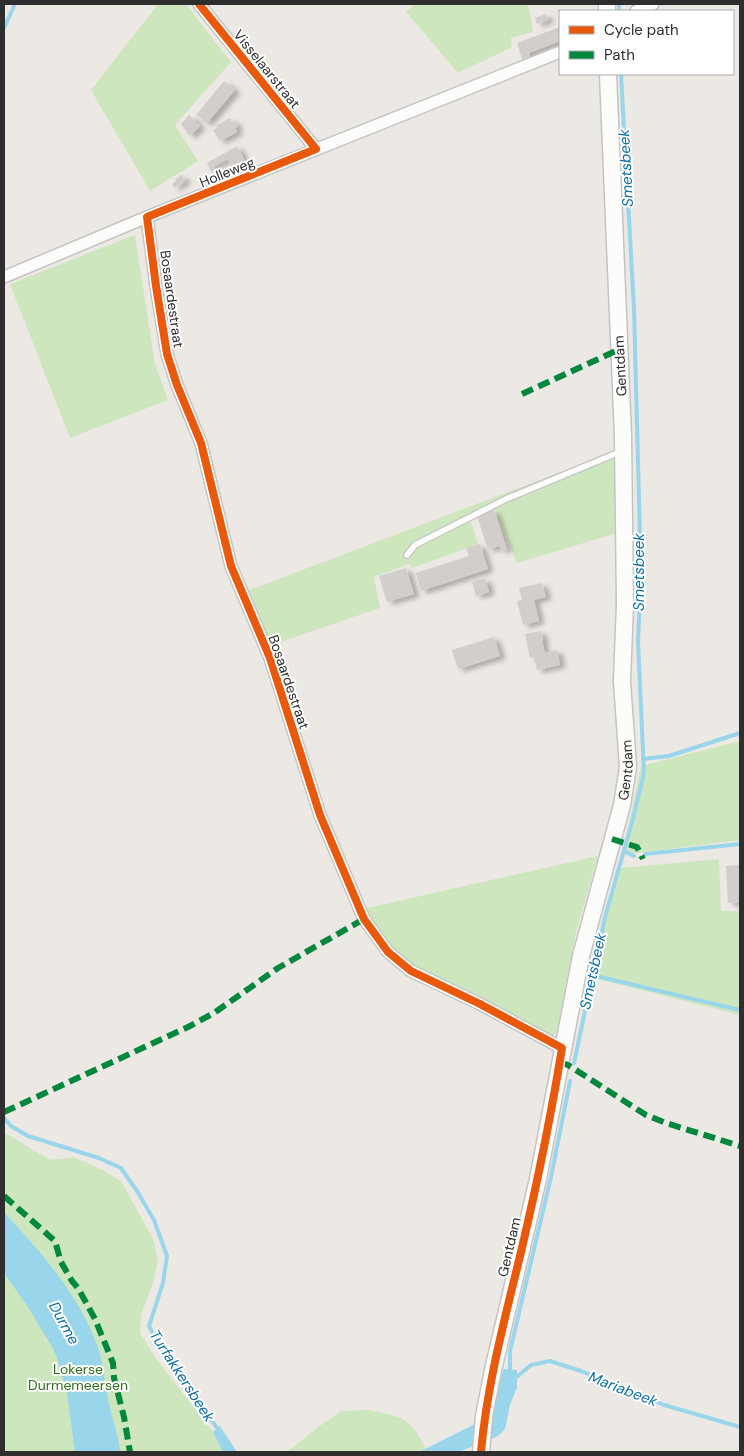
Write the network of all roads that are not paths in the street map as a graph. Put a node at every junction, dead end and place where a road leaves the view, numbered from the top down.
1 (199, 4) edge
2 (653, 4) edge
3 (638, 10) edge
4 (559, 52) edge
5 (608, 75) edge
6 (316, 150) junction
7 (147, 217) junction
8 (4, 277) edge
9 (624, 451) junction
10 (407, 555) dead end
11 (562, 1048) junction
12 (480, 1452) edge

1 - 6 street, Visselaarstraat
2 - 3 street
4 - 6 street, Holleweg
5 - 9 street, Gentdam
6 - 7 street, Holleweg
7 - 8 street, Holleweg
7 - 11 street, Bosaardestraat
9 - 10 lane
9 - 11 street, Gentdam
11 - 12 street, Gentdam

